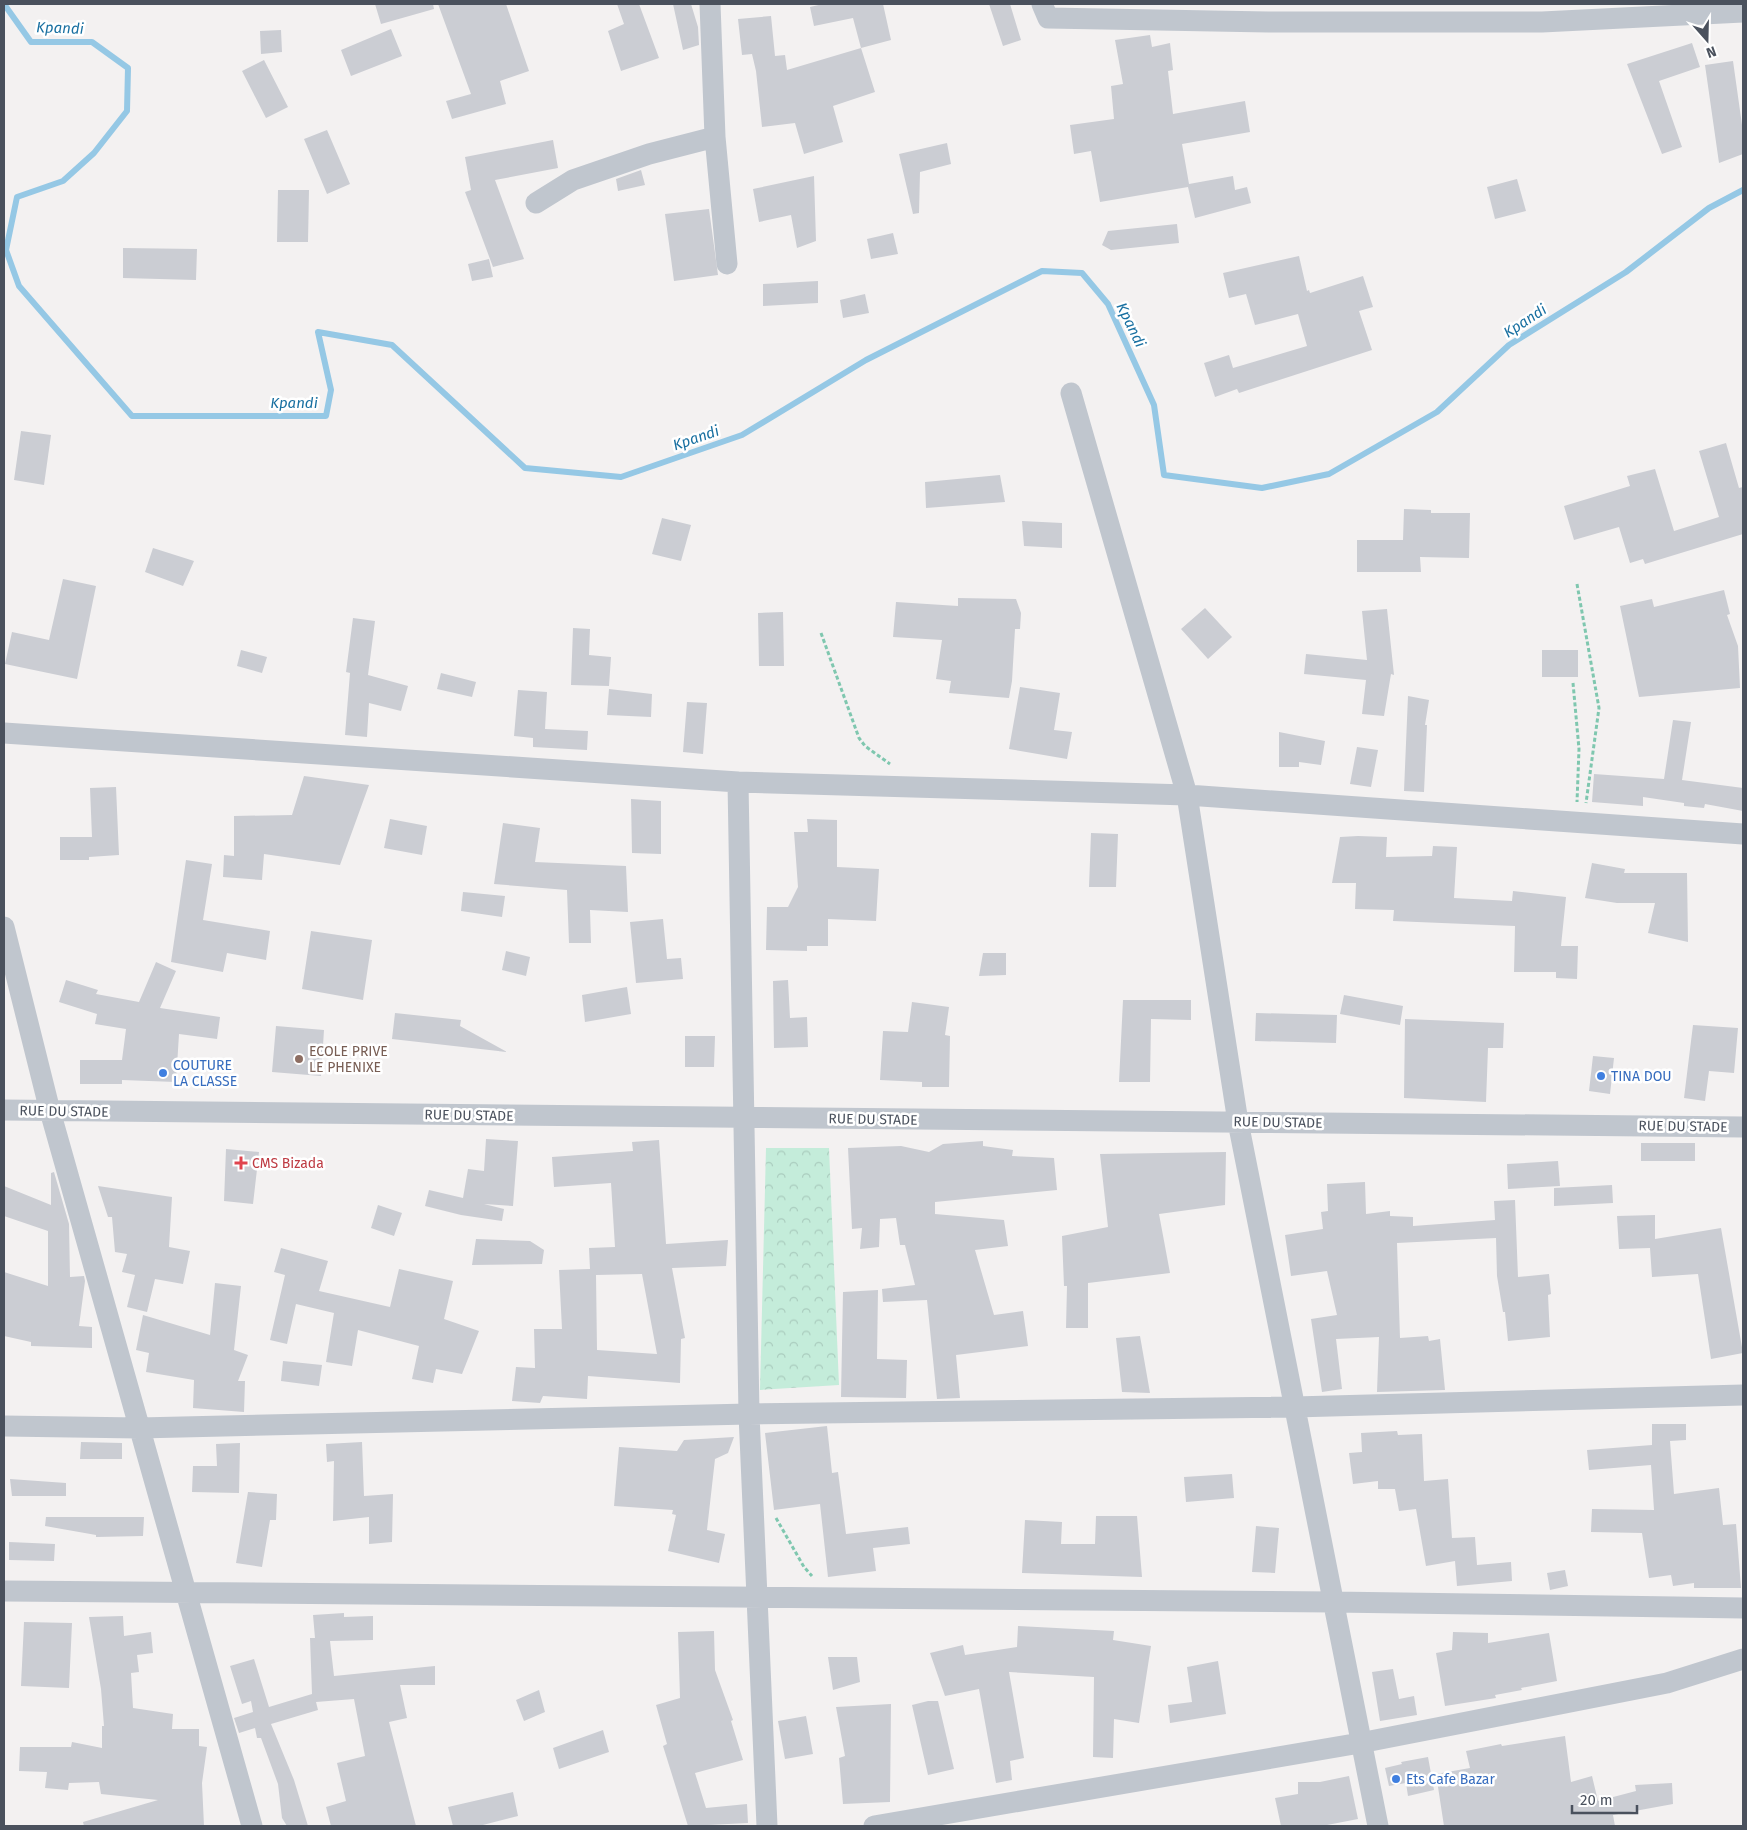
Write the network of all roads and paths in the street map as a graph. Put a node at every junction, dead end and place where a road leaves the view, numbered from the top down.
1 (710, 4) edge
2 (1042, 4) edge
3 (1743, 12) edge
4 (1542, 13) edge
5 (715, 137) junction
6 (536, 203) dead end
7 (727, 264) dead end
8 (1071, 393) dead end
9 (1577, 584) dead end
10 (821, 633) dead end
11 (1573, 683) dead end
12 (4, 733) edge
13 (738, 782) junction
14 (904, 787) junction
15 (1187, 795) junction
16 (1580, 823) junction
17 (1743, 834) edge
18 (4, 926) edge
19 (4, 1110) edge
20 (50, 1111) junction
21 (743, 1118) junction
22 (1238, 1122) junction
23 (1743, 1127) edge
24 (1743, 1395) edge
25 (1294, 1407) junction
26 (749, 1414) junction
27 (4, 1426) edge
28 (139, 1428) junction
29 (774, 1516) dead end
30 (815, 1579) dead end
31 (4, 1591) edge
32 (185, 1593) junction
33 (755, 1597) junction
34 (1334, 1602) junction
35 (1743, 1608) edge
36 (1743, 1659) edge
37 (1360, 1743) junction
38 (252, 1826) edge
39 (767, 1826) edge
40 (874, 1826) edge
41 (1378, 1826) edge

1 - 5 street
2 - 4 street
3 - 4 street
5 - 6 street
5 - 7 street
8 - 15 street
9 - 16 path
10 - 14 path
11 - 16 path
12 - 13 street
13 - 14 street
13 - 21 street
14 - 15 street
15 - 16 street
15 - 22 street
16 - 17 street
18 - 20 street
19 - 20 street, RUE DU STADE
20 - 21 street, RUE DU STADE
20 - 28 street
21 - 22 street, RUE DU STADE
21 - 26 street
22 - 23 street, RUE DU STADE
22 - 25 street
24 - 25 street
25 - 26 street
25 - 34 street
26 - 28 street
26 - 33 street
27 - 28 street
28 - 32 street
29 - 30 path
31 - 32 street
32 - 33 street
32 - 38 street
33 - 34 street
33 - 39 street
34 - 35 street
34 - 37 street
36 - 37 street
37 - 40 street
37 - 41 street

